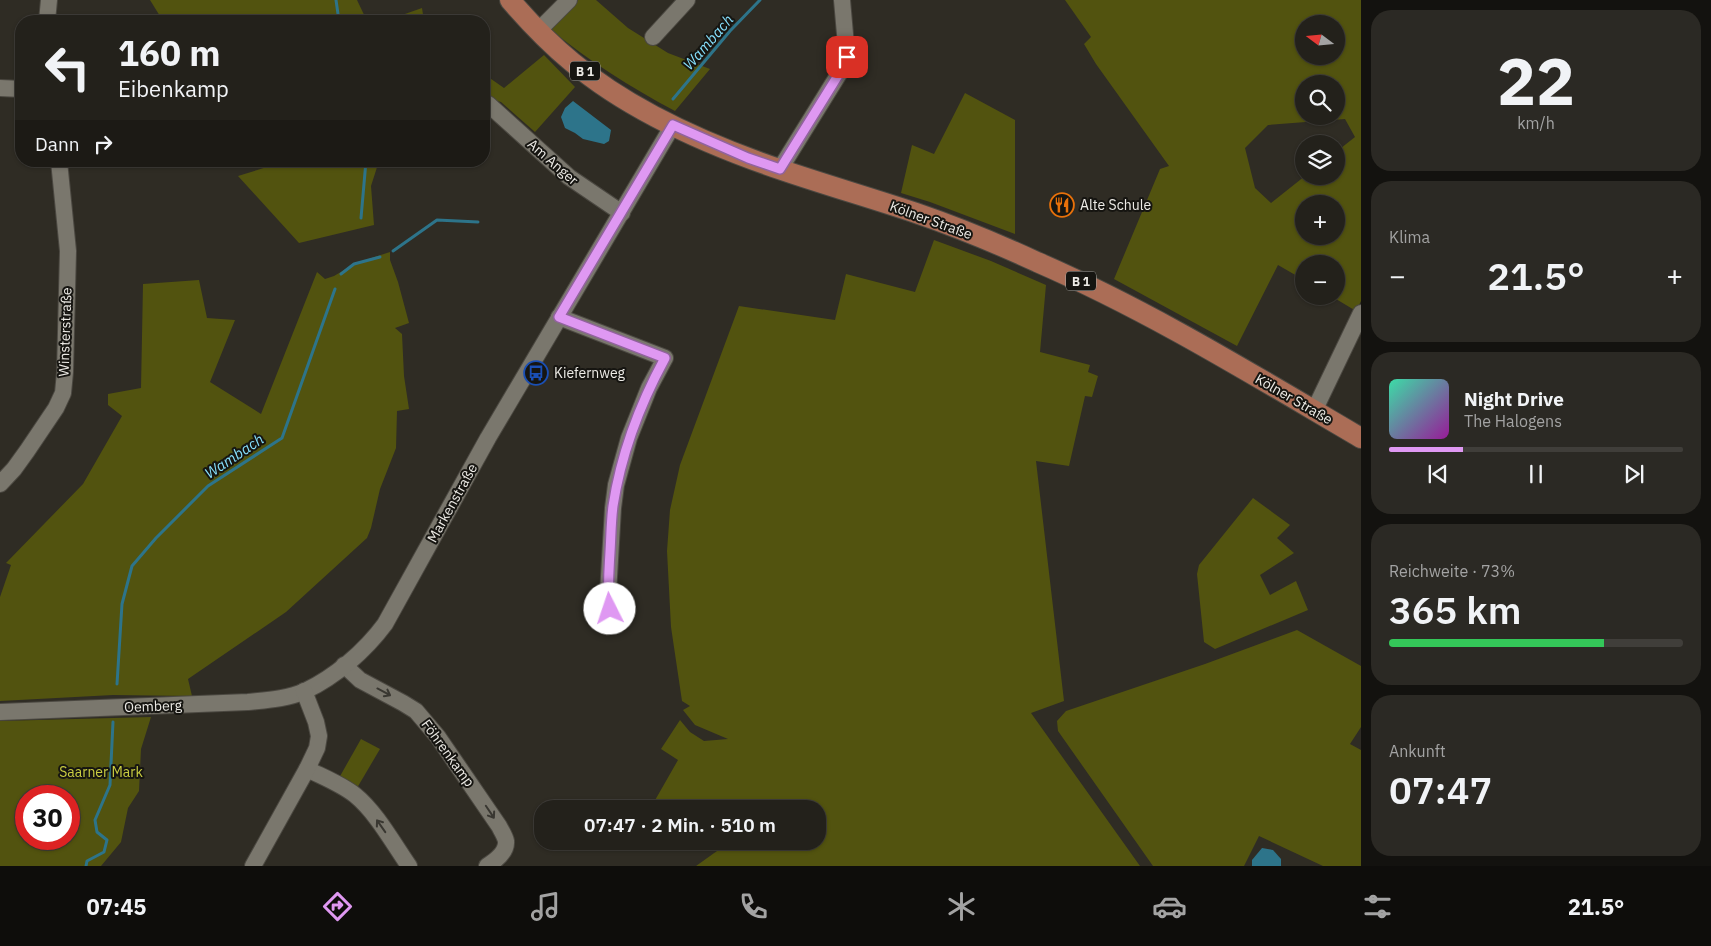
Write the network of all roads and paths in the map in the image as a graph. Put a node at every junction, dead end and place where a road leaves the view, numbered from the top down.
1 (49, 0) edge
2 (510, 0) edge
3 (569, 0) edge
4 (687, 0) edge
5 (842, 0) edge
6 (48, 15) edge
7 (538, 30) junction
8 (653, 36) dead end
9 (0, 88) edge
10 (15, 89) edge
11 (490, 106) edge
12 (673, 125) junction
13 (60, 167) edge
14 (780, 169) junction
15 (622, 213) junction
16 (1361, 312) edge
17 (559, 317) junction
18 (1314, 411) junction
19 (1361, 438) edge
20 (0, 484) edge
21 (617, 617) dead end
22 (344, 665) junction
23 (304, 691) junction
24 (0, 712) edge
25 (307, 769) junction
26 (252, 866) edge
27 (409, 866) edge
28 (487, 866) edge

1 - 6 street
2 - 7 main road, Kölner Straße / B 1
3 - 7 street
4 - 8 street
5 - 14 street
7 - 12 main road, Kölner Straße / B 1
9 - 10 street
11 - 15 street, Am Anger
12 - 14 main road, Kölner Straße / B 1
12 - 15 street, Markenstraße
13 - 20 street, Winsterstraße
14 - 18 main road, Kölner Straße / B 1
15 - 17 street, Markenstraße
16 - 18 street
17 - 21 street
17 - 22 street, Markenstraße
18 - 19 main road, Kölner Straße / B 1
22 - 23 street, Markenstraße
22 -> 28 street, Föhrenkamp
23 - 24 street, Oemberg
23 - 25 street
25 - 26 street
27 -> 25 street

